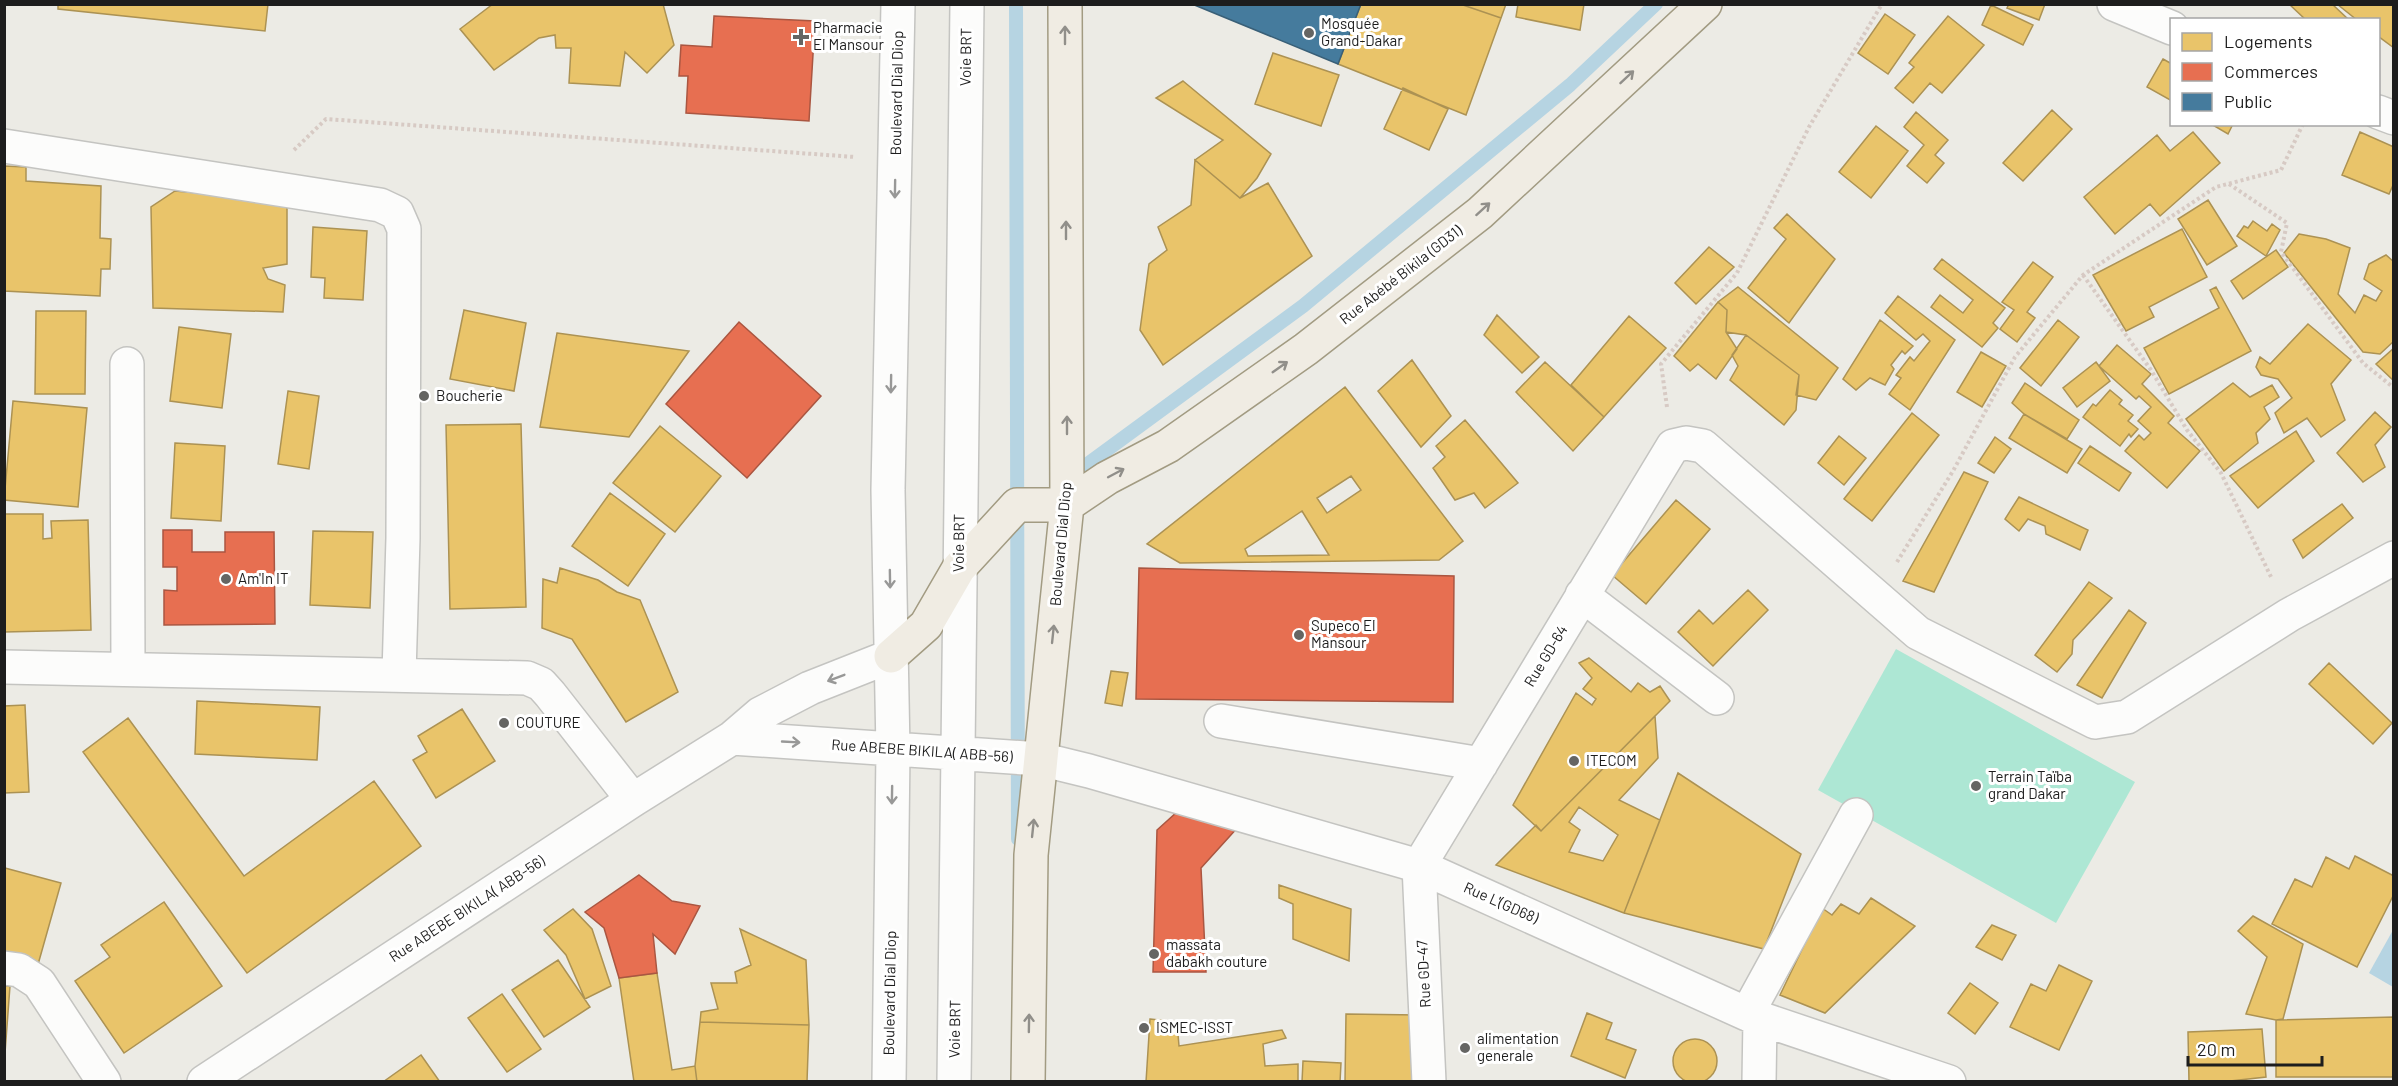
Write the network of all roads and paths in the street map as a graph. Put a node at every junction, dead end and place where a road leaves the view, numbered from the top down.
1 (898, 4) edge
2 (967, 4) edge
3 (1065, 4) edge
4 (1705, 4) edge
5 (1882, 4) edge
6 (2114, 4) edge
7 (2170, 27) edge
8 (2380, 112) edge
9 (2394, 118) edge
10 (2302, 126) edge
11 (4, 146) edge
12 (896, 159) junction
13 (2229, 183) junction
14 (257, 186) junction
15 (2083, 275) junction
16 (127, 364) dead end
17 (2394, 388) edge
18 (1673, 446) junction
19 (1067, 505) junction
20 (2394, 558) edge
21 (959, 568) junction
22 (1582, 595) junction
23 (1875, 595) junction
24 (2289, 615) junction
25 (891, 656) junction
26 (4, 667) edge
27 (128, 669) junction
28 (399, 674) junction
29 (1717, 698) dead end
30 (1221, 721) dead end
31 (732, 738) junction
32 (893, 750) junction
33 (958, 752) junction
34 (1040, 759) junction
35 (1481, 764) junction
36 (633, 800) junction
37 (1856, 815) dead end
38 (1419, 866) junction
39 (4, 968) edge
40 (1753, 1016) junction
41 (104, 1082) edge
42 (204, 1082) edge
43 (889, 1082) edge
44 (954, 1082) edge
45 (1028, 1082) edge
46 (1429, 1082) edge
47 (1759, 1082) edge
48 (1949, 1082) edge

1 - 12 street, Boulevard Dial Diop
2 - 21 street, Voie BRT
19 -> 3 main road, Boulevard Dial Diop
19 -> 4 main road, Rue Abébé Bikila (GD31)
5 - 18 path
6 - 7 street
8 - 9 street
10 - 13 path
11 - 14 street
12 - 14 path
12 -> 25 street, Boulevard Dial Diop
13 - 15 path
13 - 17 path
14 - 28 street
15 - 23 path
15 - 24 path
16 - 27 street
18 - 22 street, Rue GD-64
18 - 23 street
19 - 21 main road
34 -> 19 main road, Boulevard Dial Diop
20 - 24 street
21 - 25 main road
21 - 33 street, Voie BRT
22 - 29 street
22 - 35 street, Rue GD-64
23 - 24 street
25 -> 31 street, Rue ABEBE BIKILA( ABB-56)
25 - 32 street, Boulevard Dial Diop
26 - 27 street
27 - 28 street
28 - 36 street
30 - 35 street
31 -> 32 street, Rue ABEBE BIKILA( ABB-56)
31 - 36 street, Rue ABEBE BIKILA( ABB-56)
32 - 33 street, Rue ABEBE BIKILA( ABB-56)
32 -> 43 street, Boulevard Dial Diop
33 - 34 street, Rue ABEBE BIKILA( ABB-56)
33 - 44 street, Voie BRT
34 - 38 street, Rue L'(GD68)
45 -> 34 main road, Boulevard Dial Diop
35 - 38 street, Rue GD-64
36 - 42 street, Rue ABEBE BIKILA( ABB-56)
37 - 40 street
38 - 40 street, Rue L'(GD68)
38 - 46 street, Rue GD-47
39 - 41 street
40 - 47 street
40 - 48 street, Rue L'(GD68)

